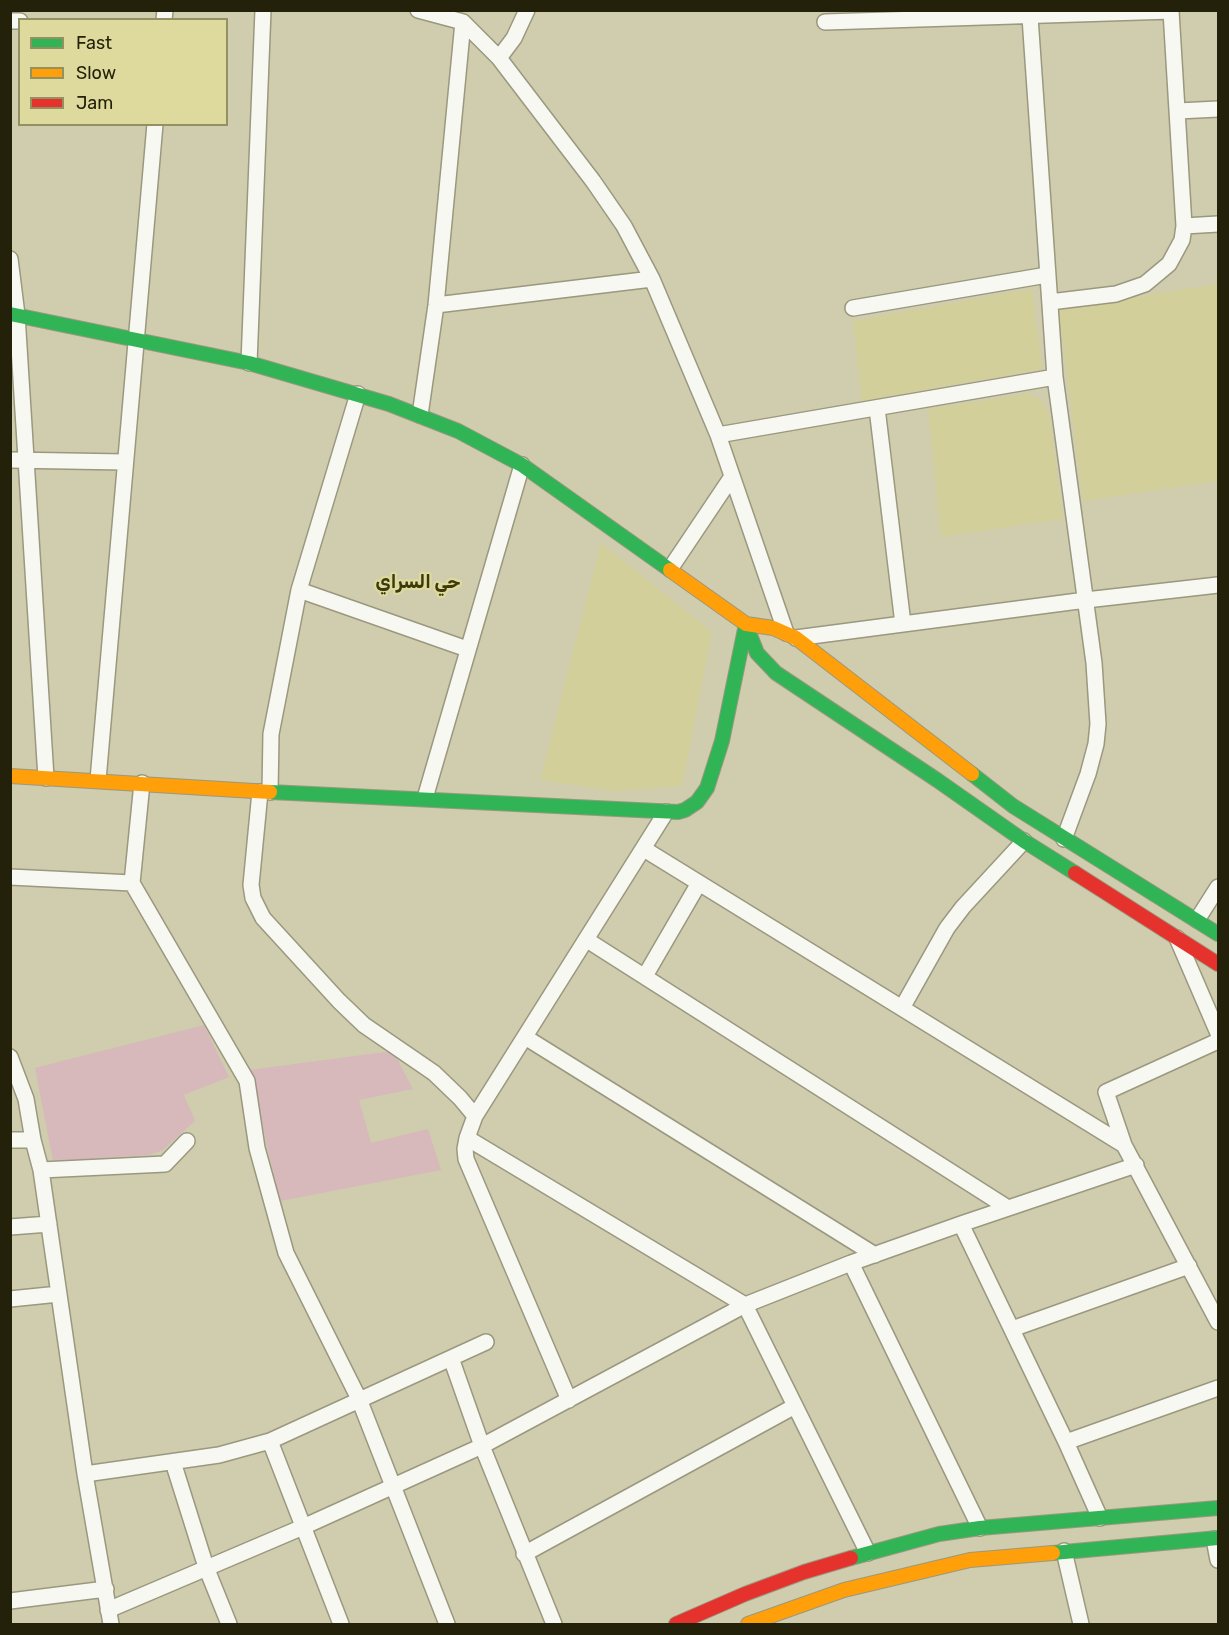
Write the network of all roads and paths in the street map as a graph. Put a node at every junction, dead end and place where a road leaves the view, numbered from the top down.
1 (263, 10) edge
2 (418, 10) edge
3 (527, 10) edge
4 (1030, 17) junction
5 (463, 22) junction
6 (825, 22) dead end
7 (499, 58) junction
8 (1218, 109) edge
9 (1178, 111) junction
10 (155, 126) edge
11 (1218, 224) edge
12 (1184, 226) junction
13 (10, 259) edge
14 (1047, 275) junction
15 (652, 279) junction
16 (1050, 302) junction
17 (436, 304) junction
18 (853, 309) dead end
19 (14, 314) edge
20 (137, 339) junction
21 (249, 363) junction
22 (1055, 377) junction
23 (358, 394) junction
24 (877, 408) junction
25 (420, 416) junction
26 (718, 435) junction
27 (18, 460) edge
28 (124, 462) junction
29 (522, 465) junction
30 (731, 477) junction
31 (670, 569) junction
32 (1218, 585) edge
33 (299, 590) junction
34 (1086, 600) junction
35 (746, 624) junction
36 (903, 624) junction
37 (791, 635) junction
38 (467, 649) junction
39 (766, 664) junction
40 (10, 776) edge
41 (46, 778) junction
42 (98, 780) junction
43 (142, 783) junction
44 (265, 792) junction
45 (425, 798) junction
46 (666, 812) junction
47 (1064, 839) junction
48 (1024, 841) junction
49 (644, 849) junction
50 (10, 877) edge
51 (132, 883) junction
52 (699, 883) junction
53 (1218, 887) edge
54 (1197, 920) junction
55 (1218, 934) edge
56 (1178, 938) junction
57 (587, 940) junction
58 (1218, 964) edge
59 (645, 976) junction
60 (902, 1008) junction
61 (1218, 1033) edge
62 (525, 1037) junction
63 (1218, 1041) edge
64 (10, 1057) edge
65 (476, 1116) junction
66 (467, 1138) junction
67 (10, 1140) edge
68 (33, 1140) junction
69 (188, 1141) dead end
70 (1124, 1145) junction
71 (1136, 1166) junction
72 (41, 1170) junction
73 (1008, 1208) junction
74 (49, 1224) junction
75 (961, 1224) junction
76 (10, 1227) edge
77 (875, 1255) junction
78 (851, 1263) junction
79 (1189, 1266) junction
80 (58, 1294) junction
81 (10, 1299) edge
82 (745, 1305) junction
83 (1218, 1322) edge
84 (1012, 1329) junction
85 (486, 1342) dead end
86 (452, 1358) junction
87 (1218, 1388) edge
88 (359, 1399) junction
89 (569, 1400) junction
90 (795, 1406) junction
91 (270, 1442) junction
92 (1066, 1442) junction
93 (482, 1446) junction
94 (173, 1462) junction
95 (85, 1473) junction
96 (394, 1486) junction
97 (1218, 1508) edge
98 (1100, 1518) junction
99 (303, 1527) junction
100 (980, 1528) junction
101 (1216, 1539) edge
102 (1064, 1551) junction
103 (868, 1553) junction
104 (524, 1554) junction
105 (1218, 1560) edge
106 (206, 1567) junction
107 (106, 1589) junction
108 (10, 1601) edge
109 (110, 1617) edge
110 (229, 1624) edge
111 (341, 1624) edge
112 (447, 1624) edge
113 (554, 1624) edge
114 (676, 1624) edge
115 (748, 1624) edge
116 (1081, 1624) edge

1 - 21 street
2 - 5 street
3 - 7 street
4 - 6 street
4 - 9 street
4 - 14 street
5 - 7 street
5 - 17 street
7 - 15 street
8 - 9 street
9 - 12 street
10 - 20 street
11 - 12 street
12 - 16 street
13 - 19 street
14 - 16 street
14 - 18 street
15 - 17 street
15 - 26 street
16 - 22 street
17 - 25 street
19 - 20 street
19 - 27 street
20 - 21 street
20 - 28 street
21 - 23 street
22 - 24 street
22 - 34 street
23 - 25 street
23 - 33 street
24 - 26 street
24 - 36 street
25 - 29 street
26 - 30 street
27 - 28 street
27 - 41 street
28 - 42 street
29 - 31 street
29 - 38 street
30 - 31 street
30 - 37 street
31 - 35 street
32 - 34 street
33 - 38 street
33 - 44 street
34 - 36 street
34 - 47 street
35 - 37 street
35 - 39 street
35 - 46 street
36 - 37 street
37 - 39 street
37 - 47 street
38 - 45 street
39 - 48 street
40 - 41 street
41 - 42 street
42 - 43 street
43 - 44 street
43 - 51 street
44 - 45 street
44 - 65 street
45 - 46 street
46 - 49 street
47 - 54 street
48 - 56 street
48 - 60 street
49 - 52 street
49 - 57 street
50 - 51 street
51 - 88 street
52 - 59 street
52 - 60 street
53 - 54 street
54 - 55 street
56 - 58 street
56 - 61 street
57 - 59 street
57 - 62 street
59 - 73 street
60 - 70 street
62 - 65 street
62 - 77 street
63 - 70 street
64 - 68 street
65 - 66 street
66 - 82 street
66 - 89 street
67 - 68 street
68 - 72 street
69 - 72 street
70 - 71 street
71 - 73 street
71 - 79 street
72 - 74 street
73 - 75 street
74 - 76 street
74 - 80 street
75 - 77 street
75 - 84 street
77 - 78 street
78 - 82 street
78 - 100 street
79 - 83 street
79 - 84 street
80 - 81 street
80 - 95 street
82 - 89 street
82 - 90 street
84 - 92 street
85 - 86 street
86 - 88 street
86 - 93 street
87 - 92 street
88 - 91 street
88 - 96 street
89 - 93 street
90 - 103 street
90 - 104 street
91 - 94 street
91 - 99 street
92 - 98 street
93 - 96 street
93 - 104 street
94 - 95 street
94 - 106 street
95 - 107 street
96 - 99 street
96 - 112 street
97 - 98 street
98 - 100 street
99 - 106 street
99 - 111 street
100 - 103 street
101 - 102 street
101 - 105 street
102 - 115 street
102 - 116 street
103 - 114 street
104 - 113 street
106 - 109 street
106 - 110 street
107 - 108 street
107 - 109 street

